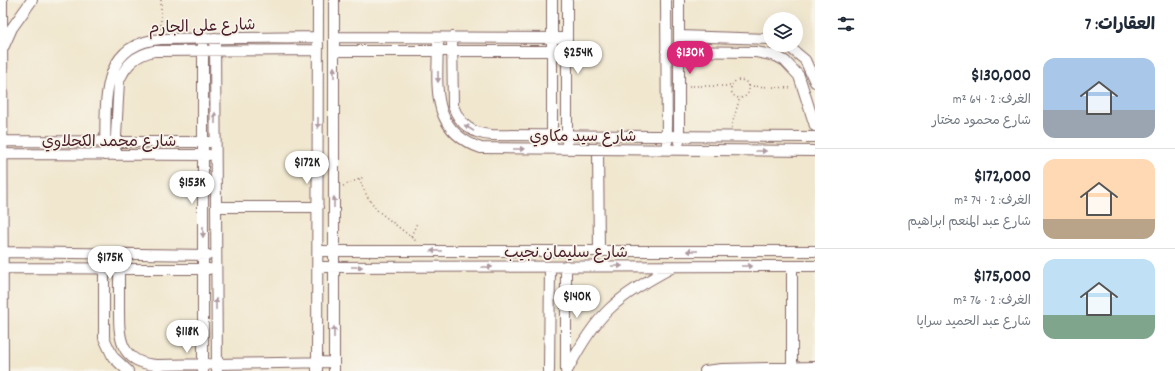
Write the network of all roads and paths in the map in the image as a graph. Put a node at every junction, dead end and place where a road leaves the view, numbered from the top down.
1 (2, 0) edge
2 (32, 0) edge
3 (161, 0) edge
4 (318, 0) edge
5 (334, 0) edge
6 (552, 0) edge
7 (566, 0) edge
8 (666, 0) edge
9 (679, 0) edge
10 (679, 36) junction
11 (318, 37) junction
12 (215, 38) junction
13 (334, 38) junction
14 (438, 38) junction
15 (452, 38) junction
16 (552, 38) junction
17 (567, 38) junction
18 (161, 39) junction
19 (203, 39) junction
20 (763, 39) edge
21 (133, 46) junction
22 (3, 48) junction
23 (318, 50) junction
24 (203, 51) junction
25 (215, 51) junction
26 (334, 51) junction
27 (438, 51) junction
28 (452, 51) junction
29 (552, 51) junction
30 (567, 51) junction
31 (666, 51) junction
32 (679, 51) junction
33 (795, 52) edge
34 (138, 57) junction
35 (815, 81) edge
36 (679, 86) junction
37 (732, 86) junction
38 (749, 86) junction
39 (1, 87) edge
40 (802, 87) junction
41 (740, 98) junction
42 (815, 126) edge
43 (552, 135) junction
44 (567, 135) junction
45 (641, 136) junction
46 (667, 136) junction
47 (679, 136) junction
48 (706, 136) junction
49 (728, 136) junction
50 (746, 136) junction
51 (815, 137) edge
52 (3, 140) junction
53 (110, 141) junction
54 (203, 142) junction
55 (216, 142) junction
56 (552, 150) junction
57 (567, 150) junction
58 (598, 150) junction
59 (641, 150) junction
60 (667, 150) junction
61 (679, 150) junction
62 (706, 150) junction
63 (746, 151) junction
64 (815, 151) edge
65 (3, 154) junction
66 (105, 155) junction
67 (115, 155) junction
68 (203, 155) junction
69 (216, 155) junction
70 (364, 176) dead end
71 (359, 179) junction
72 (334, 191) junction
73 (1, 196) edge
74 (216, 207) junction
75 (318, 207) junction
76 (417, 223) dead end
77 (411, 236) junction
78 (318, 251) junction
79 (334, 251) junction
80 (422, 251) junction
81 (540, 251) junction
82 (599, 251) junction
83 (815, 251) edge
84 (3, 252) junction
85 (104, 253) junction
86 (119, 254) junction
87 (203, 254) junction
88 (216, 255) junction
89 (566, 266) junction
90 (674, 266) junction
91 (792, 266) junction
92 (815, 266) edge
93 (318, 267) junction
94 (334, 267) junction
95 (545, 267) junction
96 (3, 268) junction
97 (104, 268) junction
98 (119, 269) junction
99 (203, 269) junction
100 (216, 269) junction
101 (3, 355) junction
102 (334, 366) edge
103 (217, 367) edge
104 (318, 367) edge
105 (203, 368) edge
106 (792, 368) junction
107 (815, 368) edge
108 (3, 371) edge
109 (10, 371) edge
110 (128, 371) edge
111 (549, 371) edge
112 (566, 371) edge
113 (705, 371) edge

1 - 22 street
2 - 22 street
3 - 18 path
4 - 11 street
5 - 13 street
6 - 16 street
7 - 17 street
8 - 31 street
9 - 10 street
10 - 20 street
10 - 32 street
11 - 12 street, شارع على الجارم
11 - 23 street
12 - 19 street, شارع على الجارم
12 - 25 street
13 - 14 street
13 - 26 street
14 - 15 street
14 - 27 street, شارع سيد مكاوي
15 - 16 street
15 - 28 street, شارع سيد مكاوي
16 - 17 street
16 - 29 street
17 - 30 street
18 - 19 street, شارع على الجارم
18 - 21 street, شارع على الجارم
19 - 24 street
21 - 34 street
21 - 53 street, شارع على الجارم
22 - 39 street
23 - 25 street, شارع على الجارم
23 -> 75 street
24 - 25 street, شارع على الجارم
24 - 34 street, شارع على الجارم
24 - 54 street
55 -> 25 street
26 - 27 street
72 -> 26 street
27 - 28 street
27 -> 56 street, شارع سيد مكاوي
28 - 29 street
43 -> 28 street, شارع سيد مكاوي
29 - 30 street
29 - 43 street
30 - 44 street
31 - 32 street
31 - 46 street
32 - 36 street
32 - 40 street
33 - 35 street
34 - 53 street, شارع على الجارم
36 - 37 path
36 - 47 street
37 - 38 path
37 - 41 path
38 - 40 path
38 - 41 path
39 - 52 street
40 - 42 street
41 - 49 path
43 - 44 street, شارع سيد مكاوي
43 - 56 street
44 - 45 street, شارع سيد مكاوي
44 - 57 street
45 - 46 street, شارع سيد مكاوي
45 - 59 street
46 - 47 street, شارع سيد مكاوي
46 - 60 street
47 - 48 street, شارع سيد مكاوي
47 - 61 street
48 - 49 street, شارع سيد مكاوي
48 - 62 street
49 - 50 street, شارع سيد مكاوي
50 - 51 street, شارع سيد مكاوي
50 - 63 street
52 - 53 street, شارع محمد الكحلاوي
52 - 65 street
53 - 54 street, شارع محمد الكحلاوي
53 - 66 street, شارع على الجارم
53 - 67 street, شارع على الجارم
54 - 55 street, شارع محمد الكحلاوي
54 - 68 street
55 - 69 street
56 - 57 street, شارع سيد مكاوي
57 - 58 street, شارع سيد مكاوي
58 - 59 street, شارع سيد مكاوي
58 - 82 street
59 - 60 street, شارع سيد مكاوي
60 - 61 street, شارع سيد مكاوي
61 - 62 street, شارع سيد مكاوي
62 - 63 street, شارع سيد مكاوي
63 -> 64 street, شارع سيد مكاوي
65 - 66 street, شارع محمد الكحلاوي
65 - 73 street
66 - 67 street, شارع محمد الكحلاوي
67 - 68 street, شارع محمد الكحلاوي
68 - 69 street, شارع محمد الكحلاوي
68 -> 87 street
69 - 74 street
70 - 71 path
71 - 72 path
71 - 77 path
79 -> 72 street
73 - 84 street
74 - 75 street
74 - 88 street
75 - 78 street
76 - 77 path
77 - 80 path
78 - 79 street, شارع سليمان نجيب
78 - 93 street
79 - 80 street, شارع سليمان نجيب
79 - 94 street
81 -> 80 street, شارع سليمان نجيب
81 - 82 street, شارع سليمان نجيب
81 - 95 street
83 -> 82 street, شارع سليمان نجيب
84 - 85 street
84 - 96 street
85 - 86 street
85 - 97 street
86 - 87 street
86 - 98 street
87 - 88 street
87 - 99 street
88 - 100 street
89 -> 90 street, شارع سليمان نجيب
89 - 95 street, شارع سليمان نجيب
89 - 112 street
90 -> 91 street, شارع سليمان نجيب
90 - 112 street
91 - 92 street, شارع سليمان نجيب
91 - 106 street
93 - 94 street, شارع سليمان نجيب
93 - 104 street
94 -> 95 street, شارع سليمان نجيب
102 -> 94 street
95 - 111 street
96 - 97 street
96 - 101 street
97 - 98 street
97 - 110 street
98 - 99 street
98 - 105 street
99 - 100 street
99 - 105 street
103 -> 100 street
101 - 108 street
101 - 109 street
102 - 104 street
103 - 104 street
103 - 105 street
106 - 107 street
106 - 113 street

